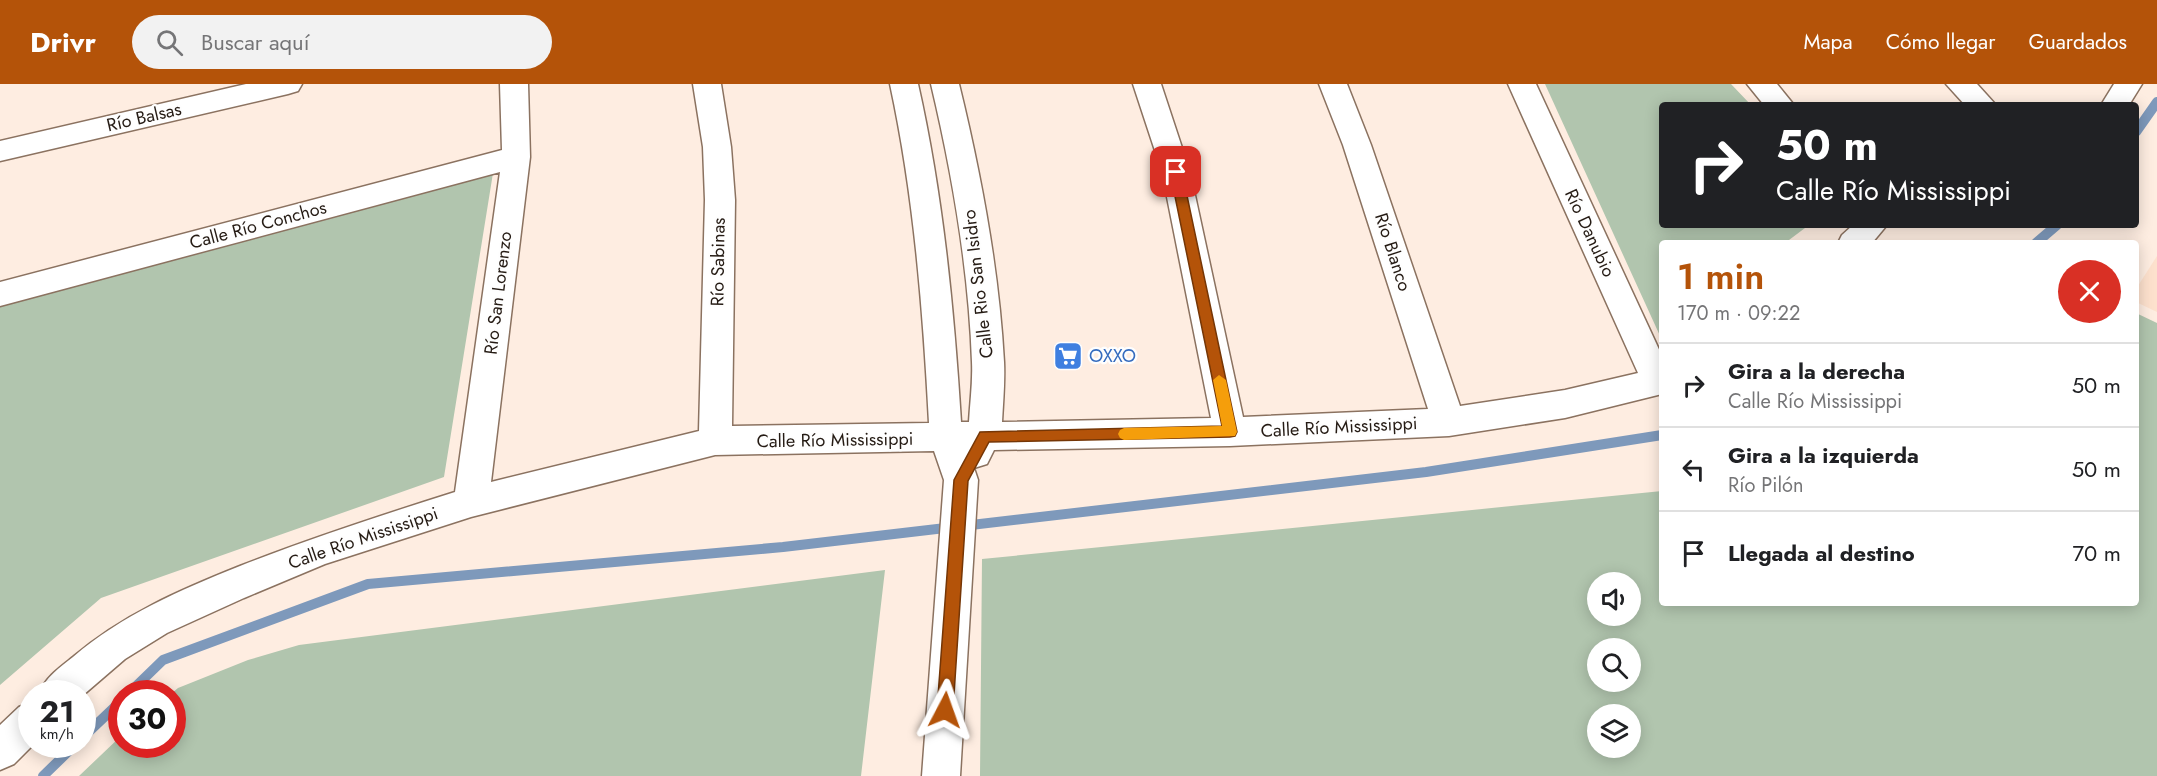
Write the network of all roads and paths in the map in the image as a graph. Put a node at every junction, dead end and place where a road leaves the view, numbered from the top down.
1 (288, 84) edge
2 (514, 84) edge
3 (707, 84) edge
4 (904, 84) edge
5 (945, 84) edge
6 (1147, 84) edge
7 (1333, 84) edge
8 (1522, 84) edge
9 (1761, 84) edge
10 (1960, 84) edge
11 (2128, 84) edge
12 (1777, 102) edge
13 (1979, 102) edge
14 (2117, 102) edge
15 (0, 151) edge
16 (516, 157) junction
17 (1869, 228) edge
18 (1856, 240) edge
19 (0, 294) edge
20 (1659, 380) edge
21 (1659, 382) edge
22 (1449, 422) junction
23 (1230, 432) junction
24 (985, 436) junction
25 (946, 438) junction
26 (715, 441) junction
27 (960, 492) junction
28 (471, 502) junction
29 (73, 680) edge
30 (18, 734) edge
31 (0, 751) edge
32 (941, 776) edge

1 - 15 street, Río Balsas
2 - 16 street, Río San Lorenzo
3 - 26 street, Río Sabinas
4 - 25 street, Calle Rio San Isidro
5 - 24 street, Calle Rio San Isidro
6 - 23 street
7 - 22 street, Río Blanco
8 - 20 street, Río Danubio
9 - 12 street
10 - 13 street
11 - 14 street
16 - 19 street, Calle Río Conchos
16 - 28 street, Río San Lorenzo
17 - 18 street
21 - 22 street, Calle Río Mississippi
22 - 23 street, Calle Río Mississippi
23 - 24 street, Calle Río Mississippi
24 - 25 street, Calle Río Mississippi
24 - 27 street, Calle Rio San Isidro
25 - 26 street, Calle Río Mississippi
25 - 27 street, Calle Rio San Isidro
26 - 28 street, Calle Río Mississippi
27 - 32 street, Calle Rio San Isidro
28 - 29 street, Calle Río Mississippi
30 - 31 street

